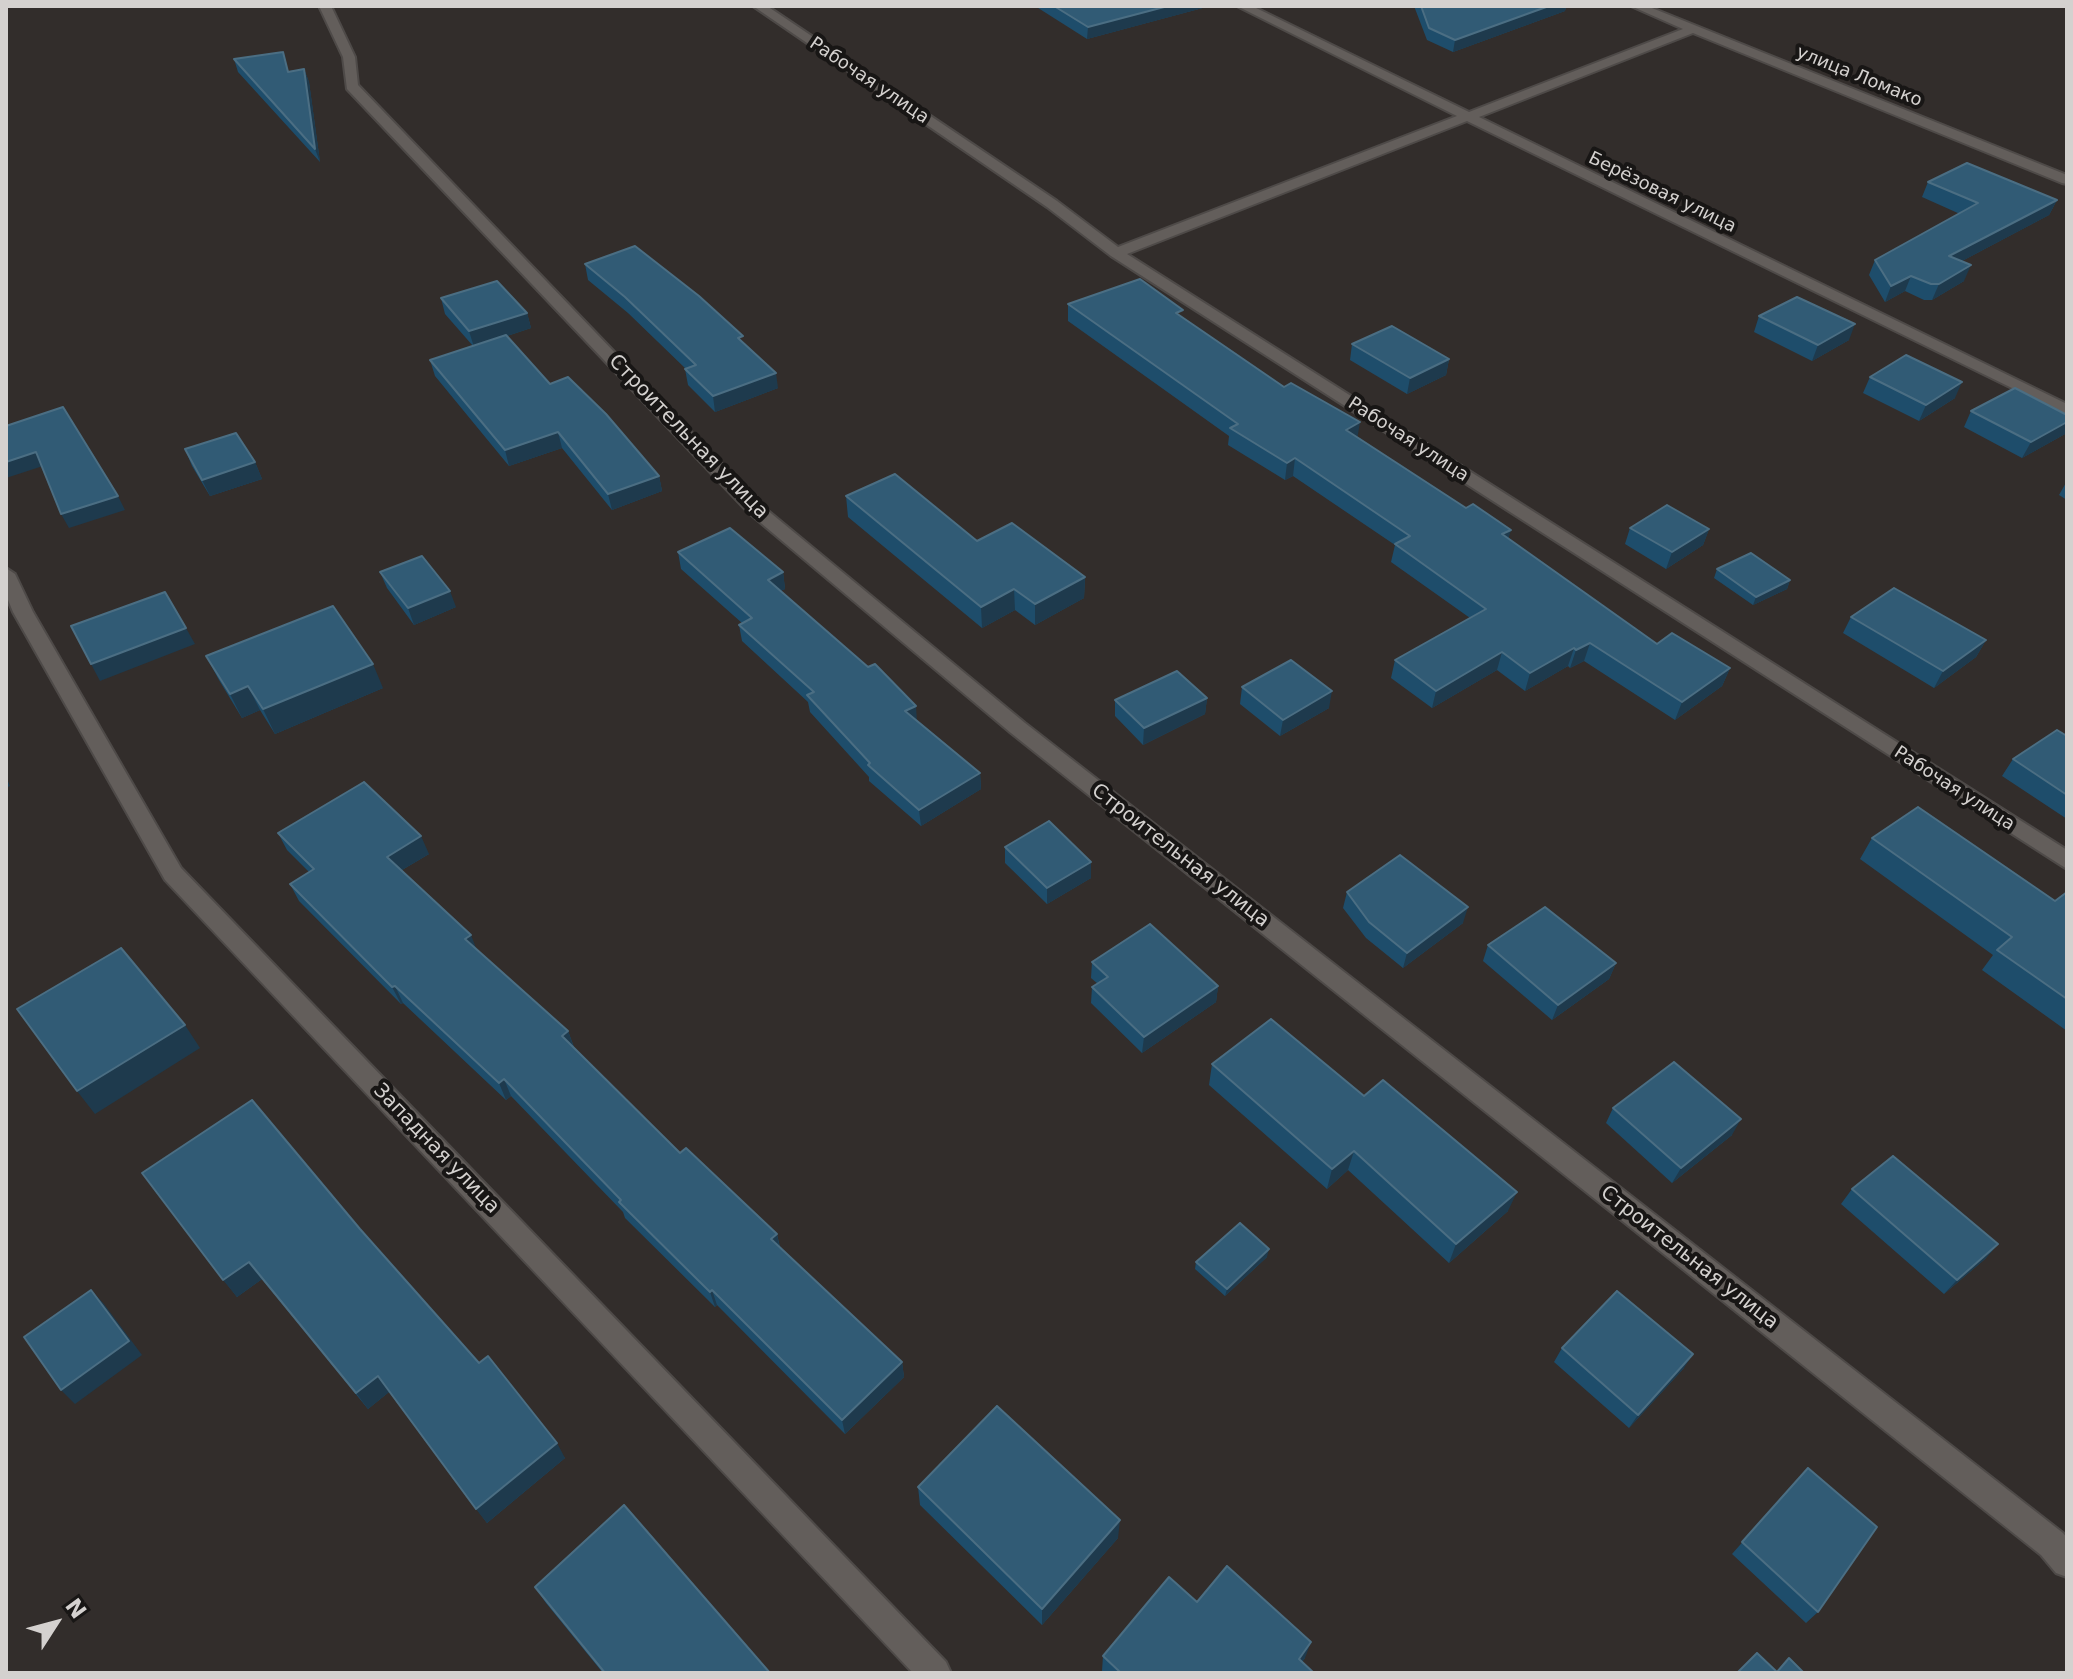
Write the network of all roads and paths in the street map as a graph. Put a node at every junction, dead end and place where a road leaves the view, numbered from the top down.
1 (325, 6) edge
2 (759, 6) edge
3 (1243, 6) edge
4 (1637, 6) edge
5 (1693, 29) junction
6 (1465, 116) junction
7 (2067, 180) edge
8 (1116, 253) junction
9 (2067, 410) edge
10 (6, 574) edge
11 (2067, 861) edge
12 (2067, 1562) edge
13 (935, 1673) edge

1 - 12 street, Строительная улица
2 - 8 street, Рабочая улица
3 - 6 street, Берёзовая улица
4 - 5 street, улица Ломако
5 - 6 street
5 - 7 street, улица Ломако
6 - 8 street
6 - 9 street, Берёзовая улица
8 - 11 street, Рабочая улица
10 - 13 street, Западная улица

